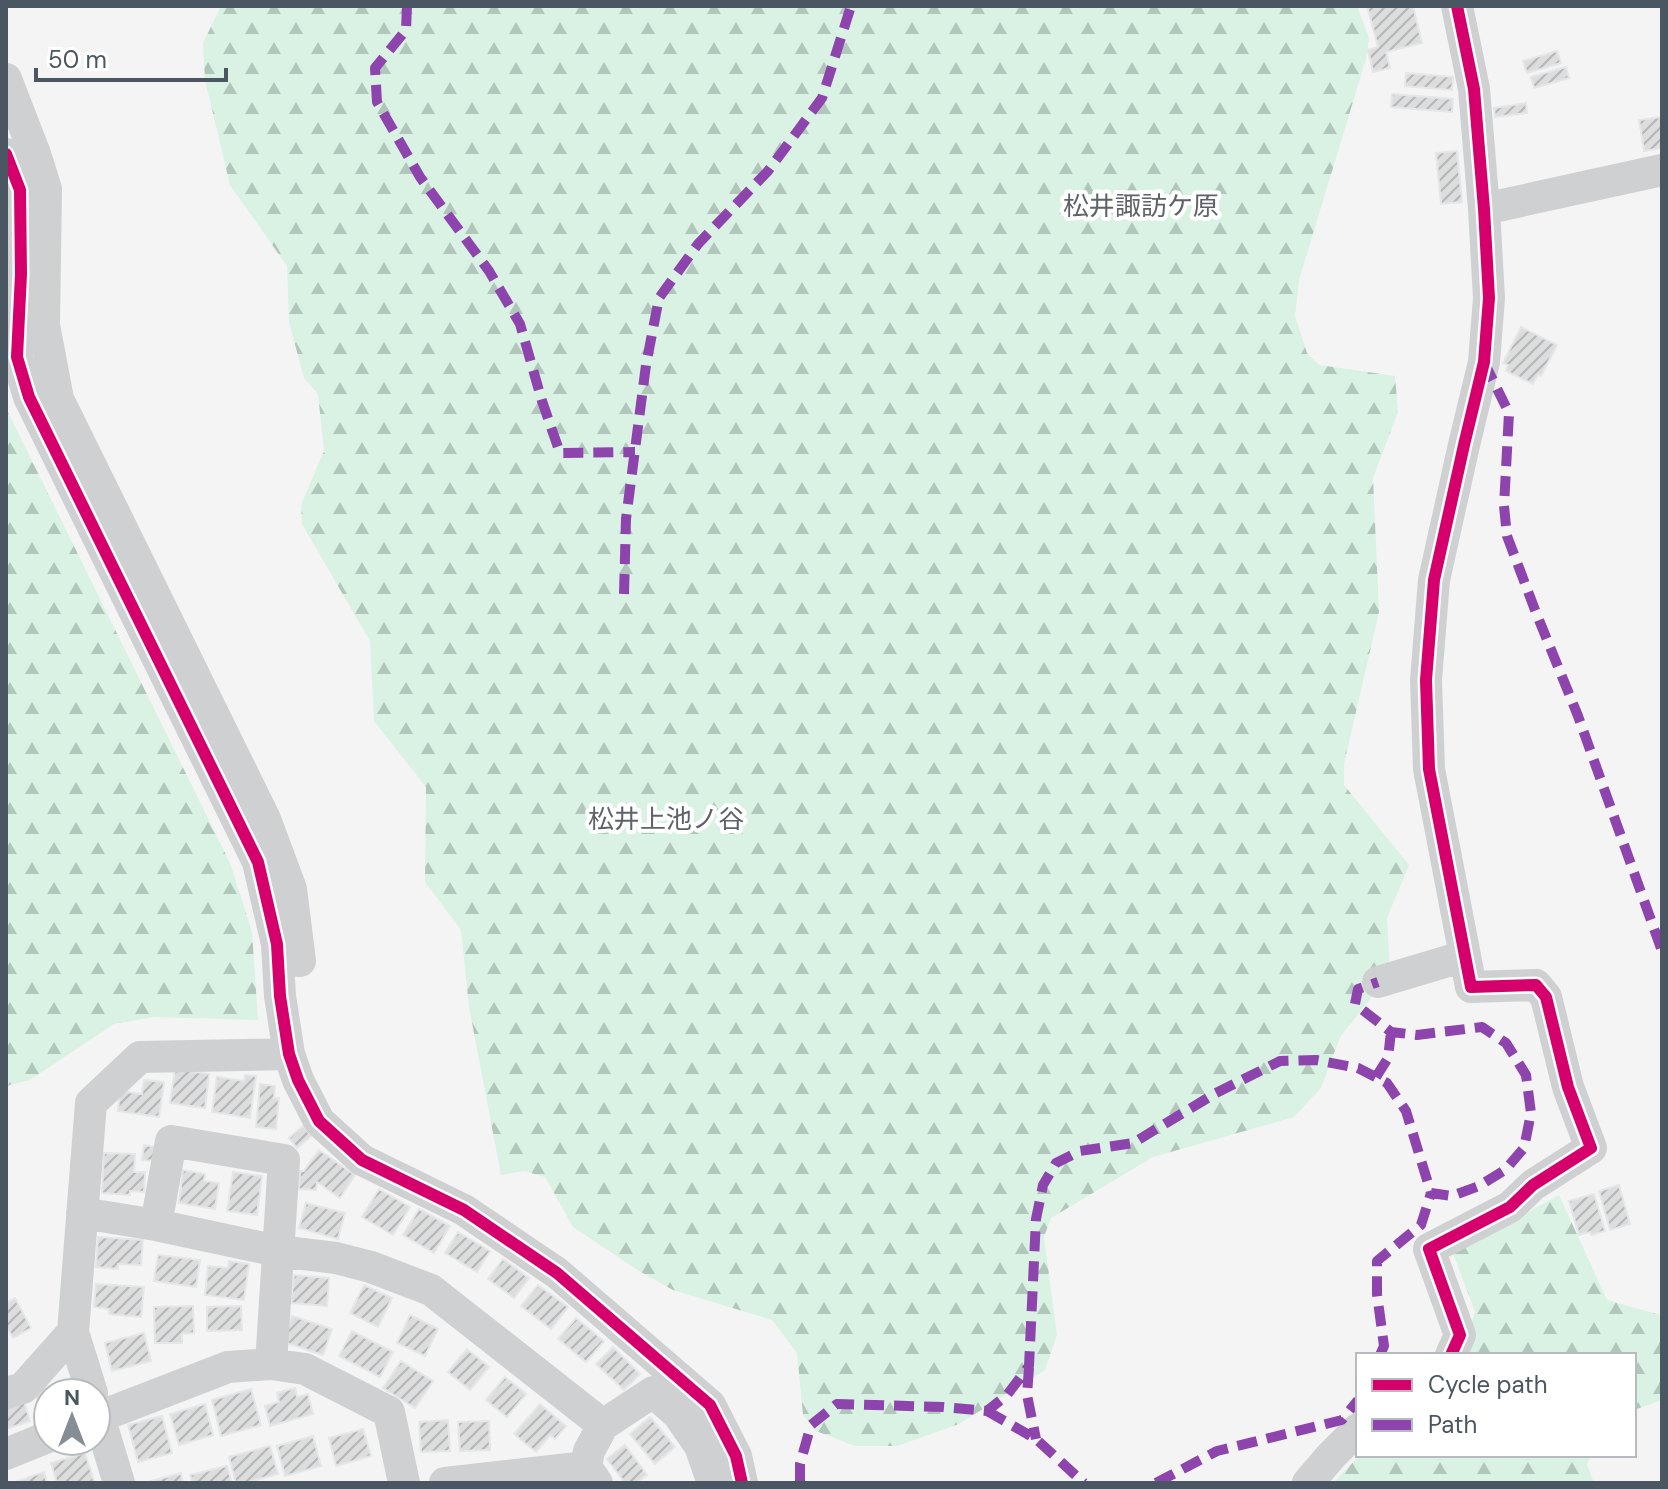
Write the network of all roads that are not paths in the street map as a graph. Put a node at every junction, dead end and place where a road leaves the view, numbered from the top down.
1 (1457, 6) edge
2 (6, 79) edge
3 (6, 154) edge
4 (1662, 170) edge
5 (1484, 209) junction
6 (1465, 956) junction
7 (1378, 982) dead end
8 (289, 1054) junction
9 (82, 1213) junction
10 (156, 1225) junction
11 (278, 1251) junction
12 (73, 1332) junction
13 (1452, 1353) edge
14 (271, 1364) junction
15 (86, 1377) edge
16 (6, 1393) edge
17 (112, 1404) edge
18 (603, 1425) junction
19 (1356, 1431) edge
20 (32, 1443) edge
21 (6, 1454) edge
22 (111, 1457) edge
23 (591, 1475) edge
24 (119, 1483) edge
25 (404, 1483) edge
26 (445, 1483) edge
27 (713, 1483) edge
28 (742, 1483) edge
29 (1308, 1483) edge

1 - 5 street
2 - 8 street
3 - 8 street
4 - 5 street
5 - 6 street
6 - 7 street
6 - 13 street
8 - 9 street
8 - 28 street
9 - 10 street
9 - 12 street
10 - 11 street
10 - 11 street
11 - 14 street
11 - 18 street
12 - 15 street
12 - 16 street
14 - 17 street
14 - 25 street
18 - 23 street
18 - 27 street
19 - 29 street
20 - 21 street
22 - 24 street
23 - 26 street

